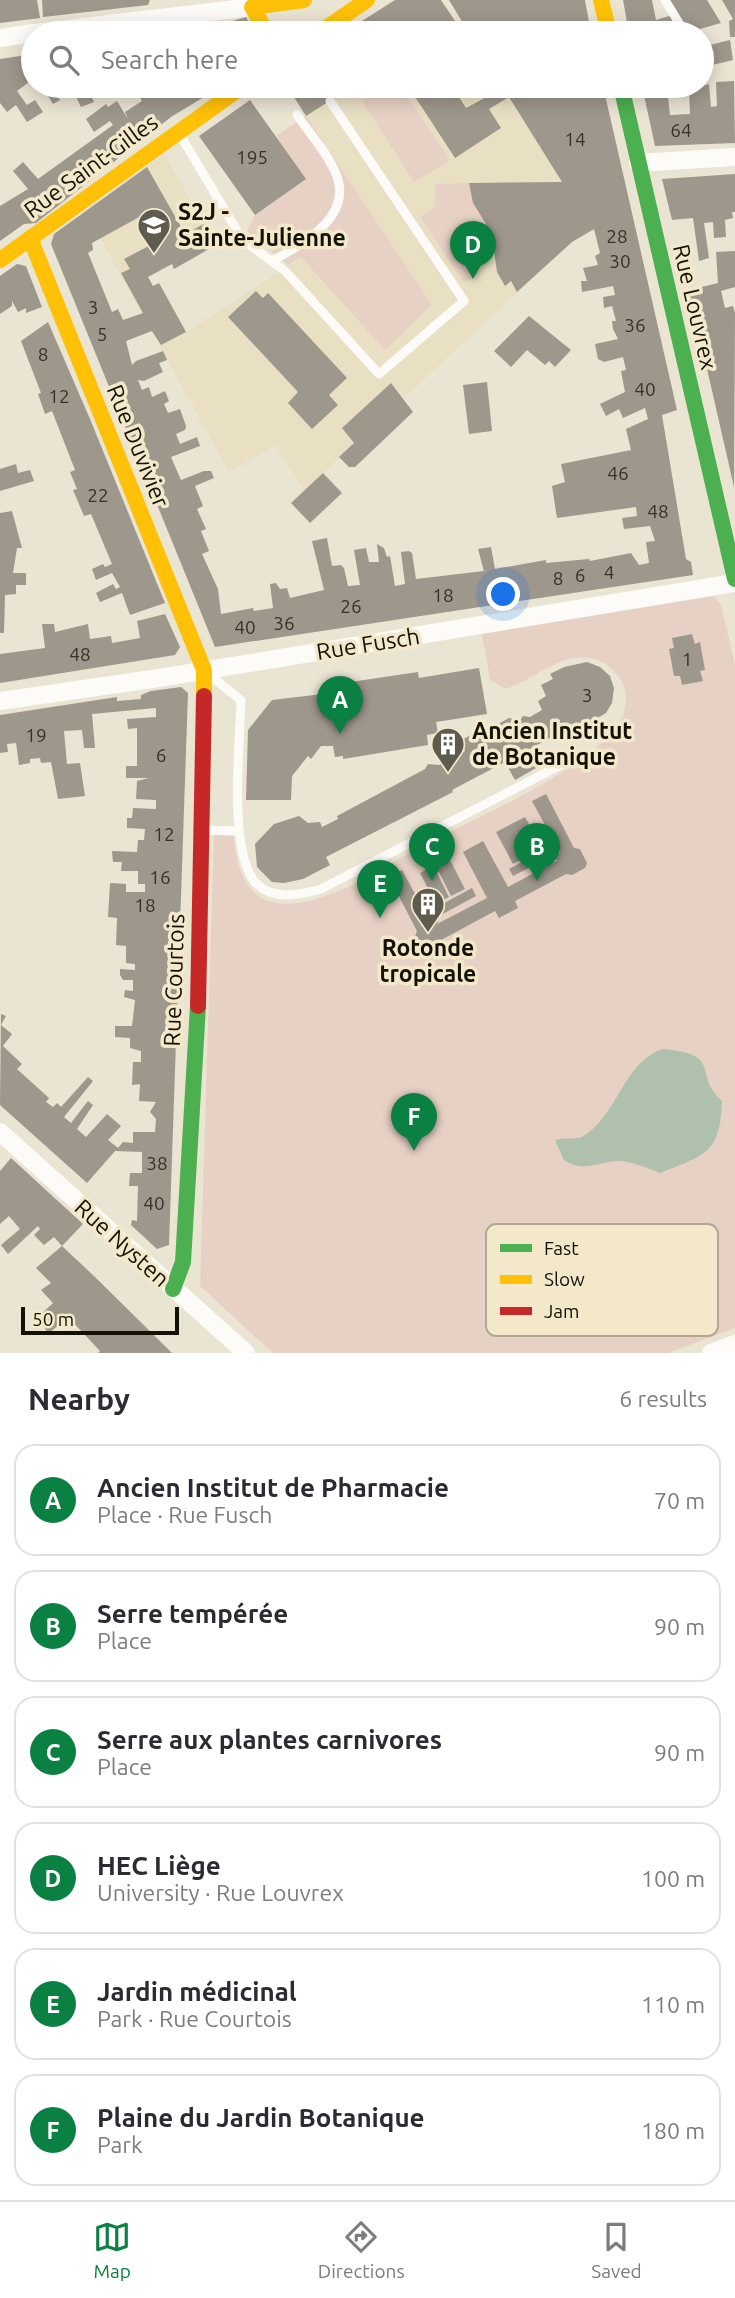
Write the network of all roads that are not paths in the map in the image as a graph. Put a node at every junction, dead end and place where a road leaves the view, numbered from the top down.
1 (304, 0) edge
2 (367, 0) edge
3 (601, 0) edge
4 (665, 0) edge
5 (252, 7) junction
6 (173, 9) edge
7 (103, 21) edge
8 (260, 21) edge
9 (336, 21) edge
10 (606, 21) edge
11 (678, 21) edge
12 (21, 35) edge
13 (0, 38) edge
14 (226, 98) edge
15 (624, 98) edge
16 (330, 101) dead end
17 (297, 115) dead end
18 (178, 132) junction
19 (735, 157) edge
20 (638, 163) junction
21 (30, 238) junction
22 (0, 260) edge
23 (271, 261) junction
24 (735, 581) edge
25 (204, 670) junction
26 (0, 701) edge
27 (580, 755) dead end
28 (201, 830) junction
29 (238, 831) junction
30 (0, 1132) edge
31 (173, 1289) junction
32 (735, 1344) edge
33 (246, 1353) edge
34 (711, 1353) edge

1 - 5 street
2 - 9 street
3 - 10 street
4 - 11 lane
5 - 6 street
5 - 8 street
6 - 7 street
12 - 13 street
14 - 18 street, Rue Saint-Gilles
15 - 20 street, Rue Louvrex
16 - 23 lane
17 - 23 lane
18 - 21 street, Rue Saint-Gilles
18 - 23 lane
19 - 20 street
20 - 24 street, Rue Louvrex
21 - 22 street, Rue Saint-Gilles
21 - 25 street, Rue Duvivier
24 - 25 street, Rue Fusch
25 - 26 street, Rue Fusch
25 - 28 street, Rue Courtois
25 - 29 lane
27 - 29 lane
28 - 29 lane
28 - 31 street, Rue Courtois
30 - 31 street, Rue Nysten
31 - 33 street, Rue Nysten
32 - 34 street

